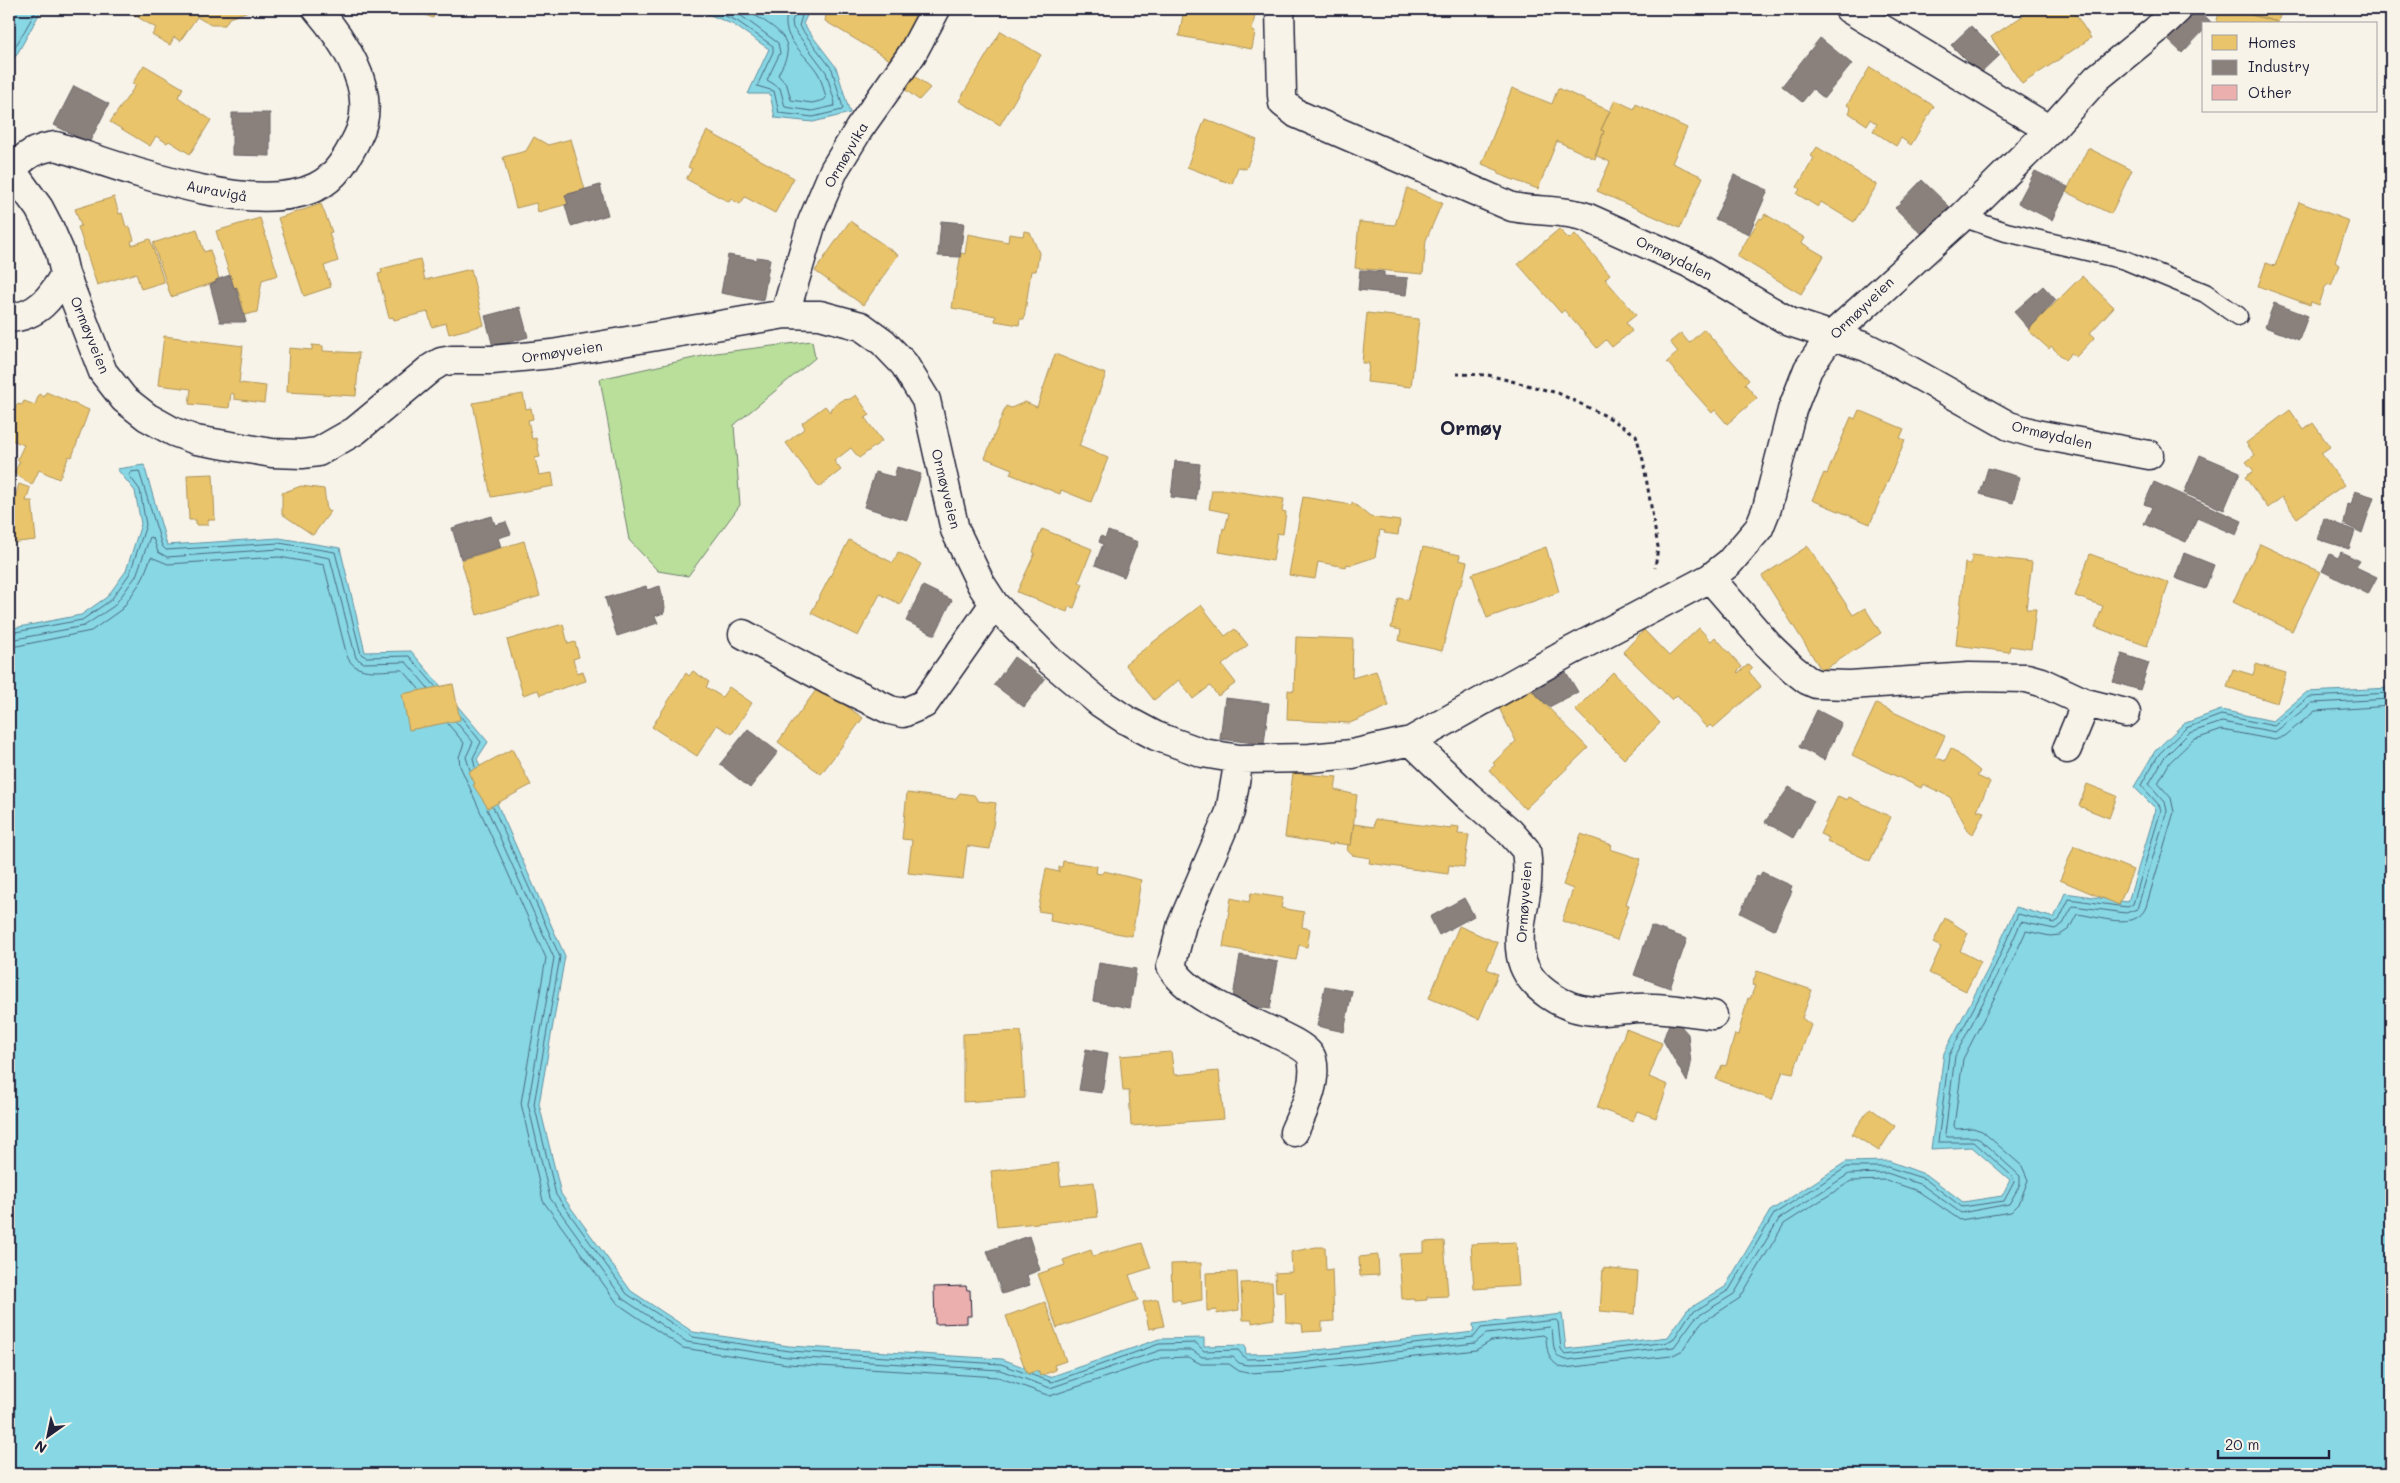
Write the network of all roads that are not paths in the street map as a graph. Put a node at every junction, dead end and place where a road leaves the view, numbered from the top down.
1 (317, 9) edge
2 (936, 9) edge
3 (1280, 9) edge
4 (1849, 9) edge
5 (2178, 9) edge
6 (2050, 130) junction
7 (11, 169) edge
8 (1962, 217) junction
9 (65, 274) junction
10 (785, 314) junction
11 (2238, 316) dead end
12 (9, 318) edge
13 (1830, 337) junction
14 (2149, 455) dead end
15 (1710, 578) junction
16 (994, 604) junction
17 (744, 634) dead end
18 (2086, 703) junction
19 (2126, 713) dead end
20 (1411, 741) junction
21 (2067, 749) dead end
22 (1239, 759) junction
23 (1713, 1015) dead end
24 (1294, 1132) dead end

1 - 7 street, Auravigå
2 - 10 street, Ormøyvika
3 - 13 street, Ormøydalen
4 - 6 street
5 - 6 street, Ormøyveien
6 - 8 street, Ormøyveien
7 - 9 street, Ormøyveien
8 - 11 lane
8 - 13 street, Ormøyveien
9 - 10 street, Ormøyveien
9 - 12 street, Ormøyveien
10 - 16 street, Ormøyveien
13 - 14 street, Ormøydalen
13 - 15 street, Ormøyveien
15 - 18 street
15 - 20 street, Ormøyveien
16 - 17 street
16 - 22 street, Ormøyveien
18 - 19 street
18 - 21 street
20 - 22 street, Ormøyveien
20 - 23 street, Ormøyveien
22 - 24 street

